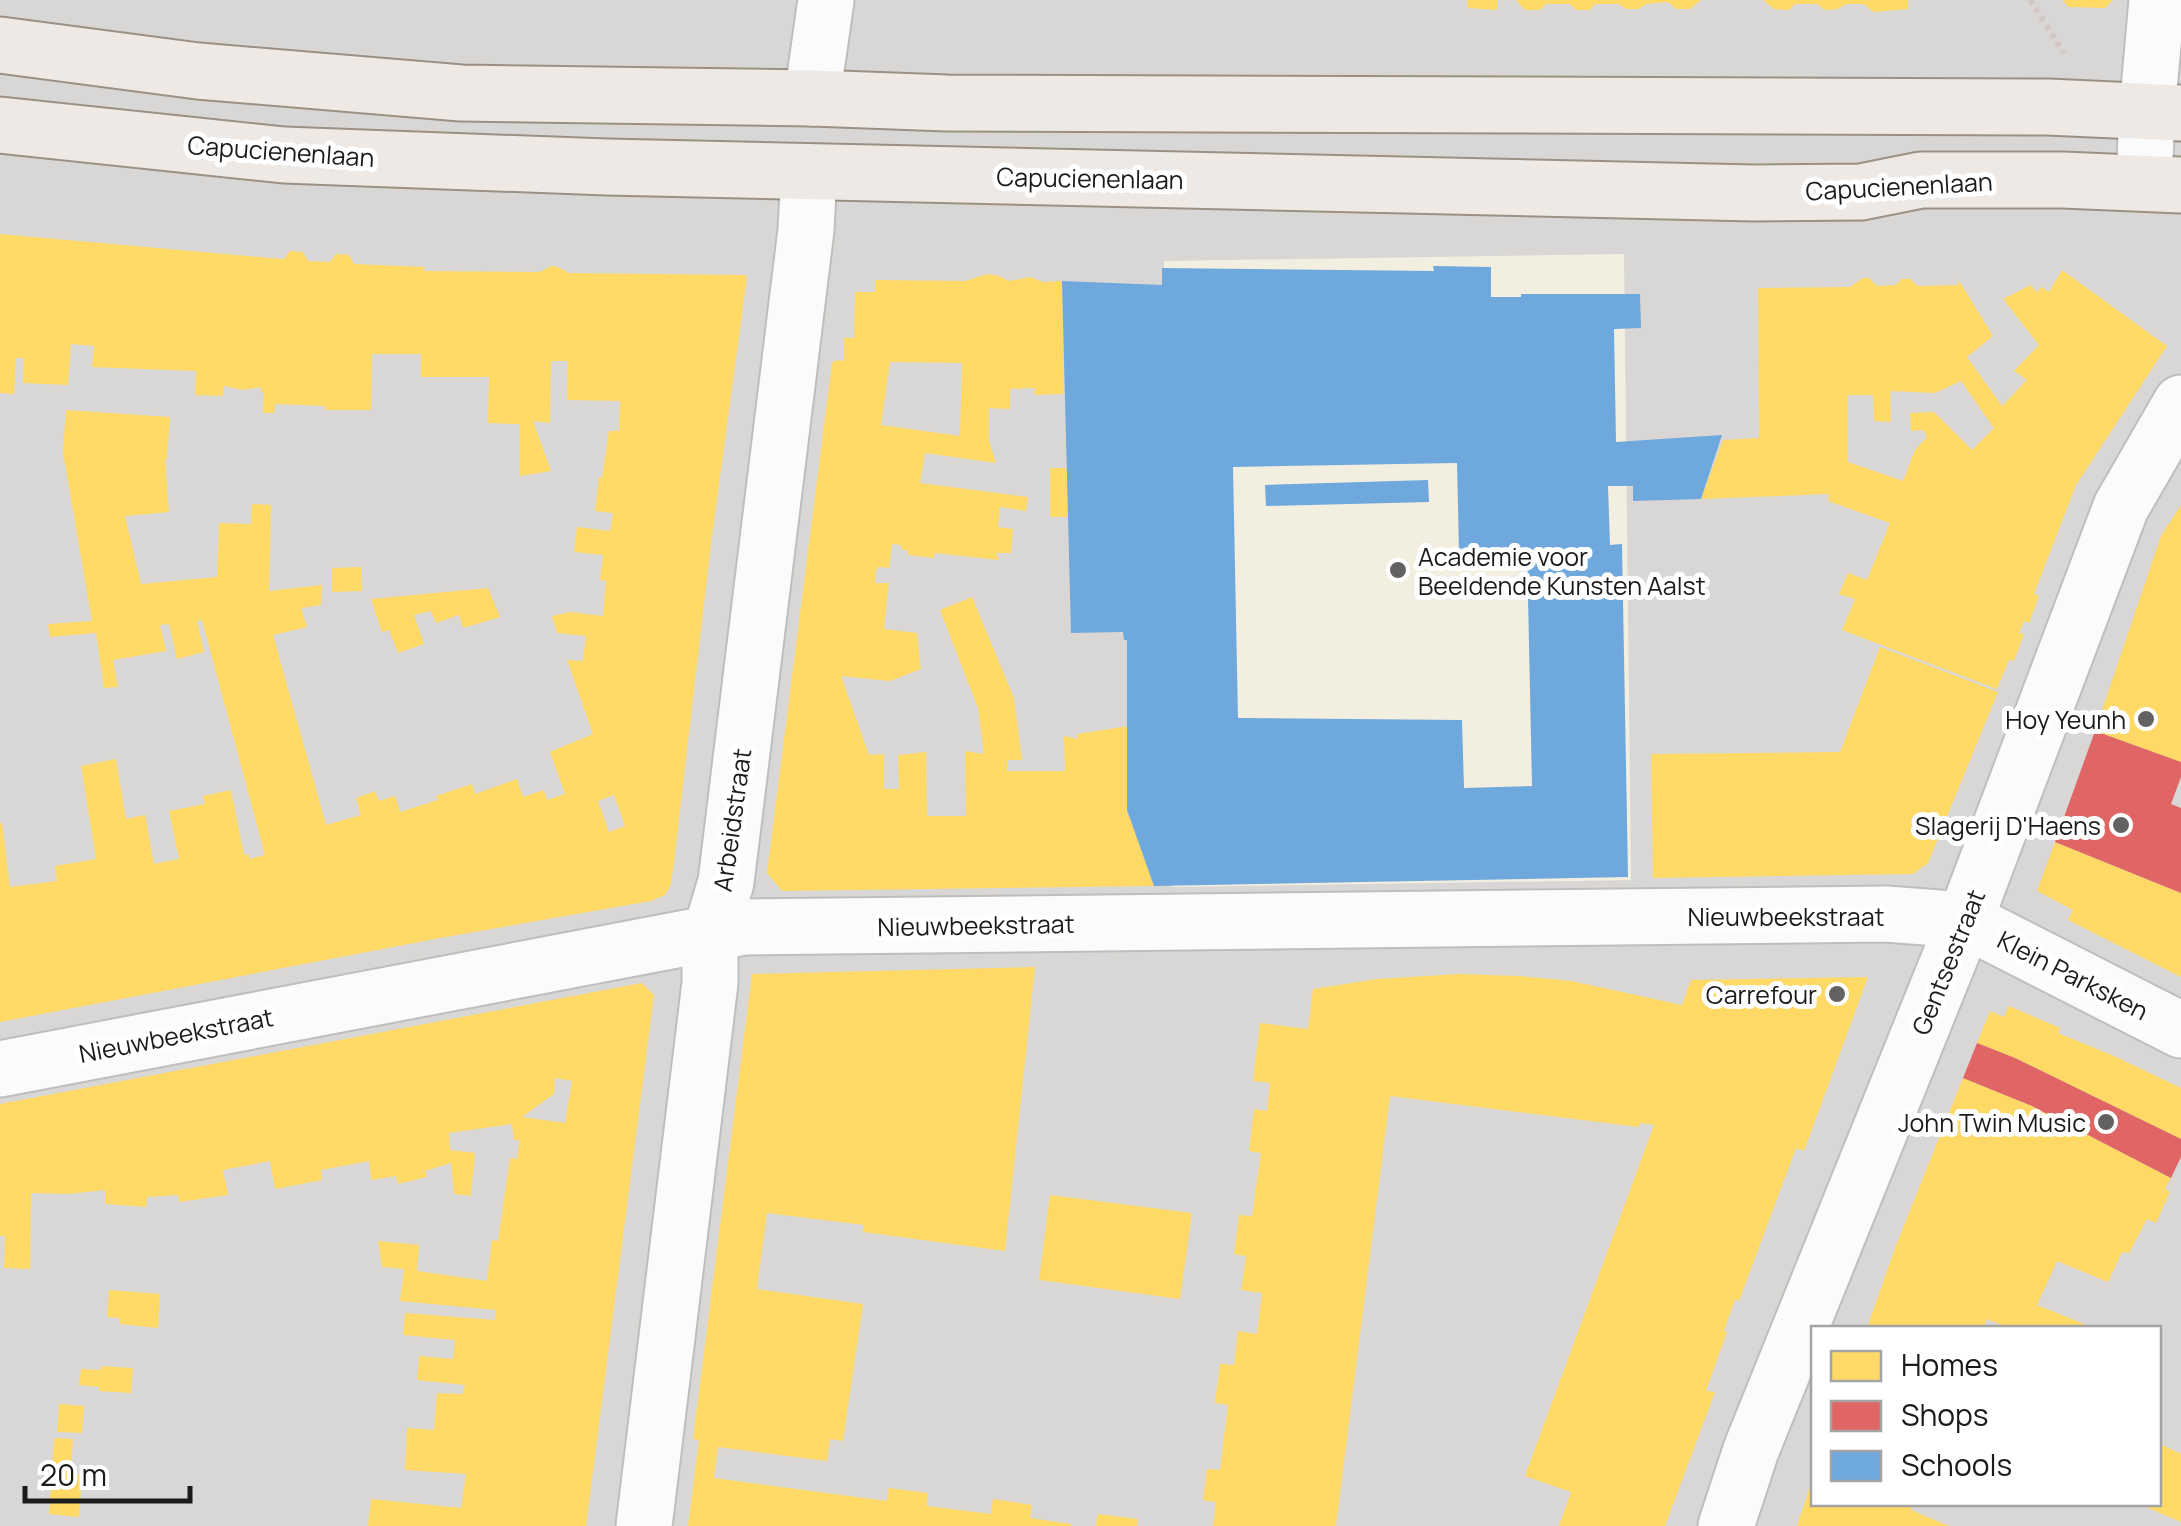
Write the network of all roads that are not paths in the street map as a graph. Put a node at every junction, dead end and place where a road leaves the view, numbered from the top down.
1 (826, 0) edge
2 (2157, 0) edge
3 (0, 45) edge
4 (812, 98) junction
5 (2164, 112) edge
6 (0, 125) edge
7 (808, 172) junction
8 (2163, 184) edge
9 (2181, 403) edge
10 (1965, 920) junction
11 (710, 935) junction
12 (2181, 1030) edge
13 (0, 1068) edge
14 (644, 1526) edge
15 (1726, 1526) edge

1 - 4 street
2 - 5 street
3 - 4 main road
4 - 5 main road
5 - 8 street
6 - 7 main road, Capucienenlaan
7 - 8 main road, Capucienenlaan
7 - 11 street, Arbeidstraat
9 - 10 street, Gentsestraat
10 - 11 street, Nieuwbeekstraat
10 - 12 street, Klein Parksken
10 - 15 street, Gentsestraat
11 - 13 street, Nieuwbeekstraat
11 - 14 street, Arbeidstraat

